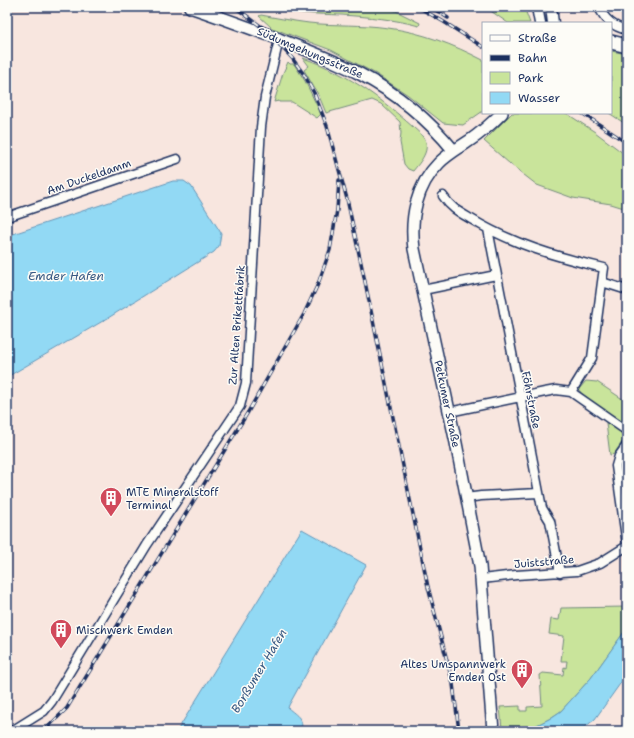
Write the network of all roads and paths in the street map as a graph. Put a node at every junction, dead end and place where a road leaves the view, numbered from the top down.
1 (190, 7) edge
2 (536, 7) edge
3 (551, 7) edge
4 (599, 7) edge
5 (540, 22) edge
6 (553, 22) edge
7 (610, 22) edge
8 (612, 24) edge
9 (627, 30) edge
10 (279, 40) junction
11 (612, 42) edge
12 (627, 46) edge
13 (501, 114) edge
14 (454, 151) junction
15 (178, 158) dead end
16 (443, 196) dead end
17 (7, 217) edge
18 (488, 229) junction
19 (496, 275) junction
20 (602, 282) junction
21 (423, 290) junction
22 (627, 290) edge
23 (570, 392) junction
24 (519, 397) junction
25 (449, 412) junction
26 (627, 431) edge
27 (627, 446) edge
28 (539, 492) junction
29 (466, 498) junction
30 (627, 546) edge
31 (560, 573) junction
32 (482, 579) junction
33 (492, 729) edge
34 (12, 731) edge

1 - 10 main road, Südumgehungsstraße
2 - 5 street
3 - 6 street
4 - 7 street
8 - 9 street
10 - 14 main road, Südumgehungsstraße
10 - 34 street, Zur Alten Brikettfabrik
11 - 12 main road
13 - 14 main road, Petkumer Straße
14 - 21 main road, Petkumer Straße
15 - 17 street, Am Duckeldamm
16 - 18 street
18 - 19 street, Föhrstraße
18 - 20 street
19 - 21 street
19 - 24 street, Föhrstraße
20 - 22 street
20 - 23 street
21 - 25 main road, Petkumer Straße
23 - 24 street
23 - 26 street
24 - 25 street
24 - 28 street, Föhrstraße
25 - 29 main road, Petkumer Straße
27 - 30 street
28 - 29 street
28 - 31 street, Föhrstraße
29 - 32 main road, Petkumer Straße
30 - 31 street, Juiststraße
31 - 32 street, Juiststraße
32 - 33 main road, Petkumer Straße

